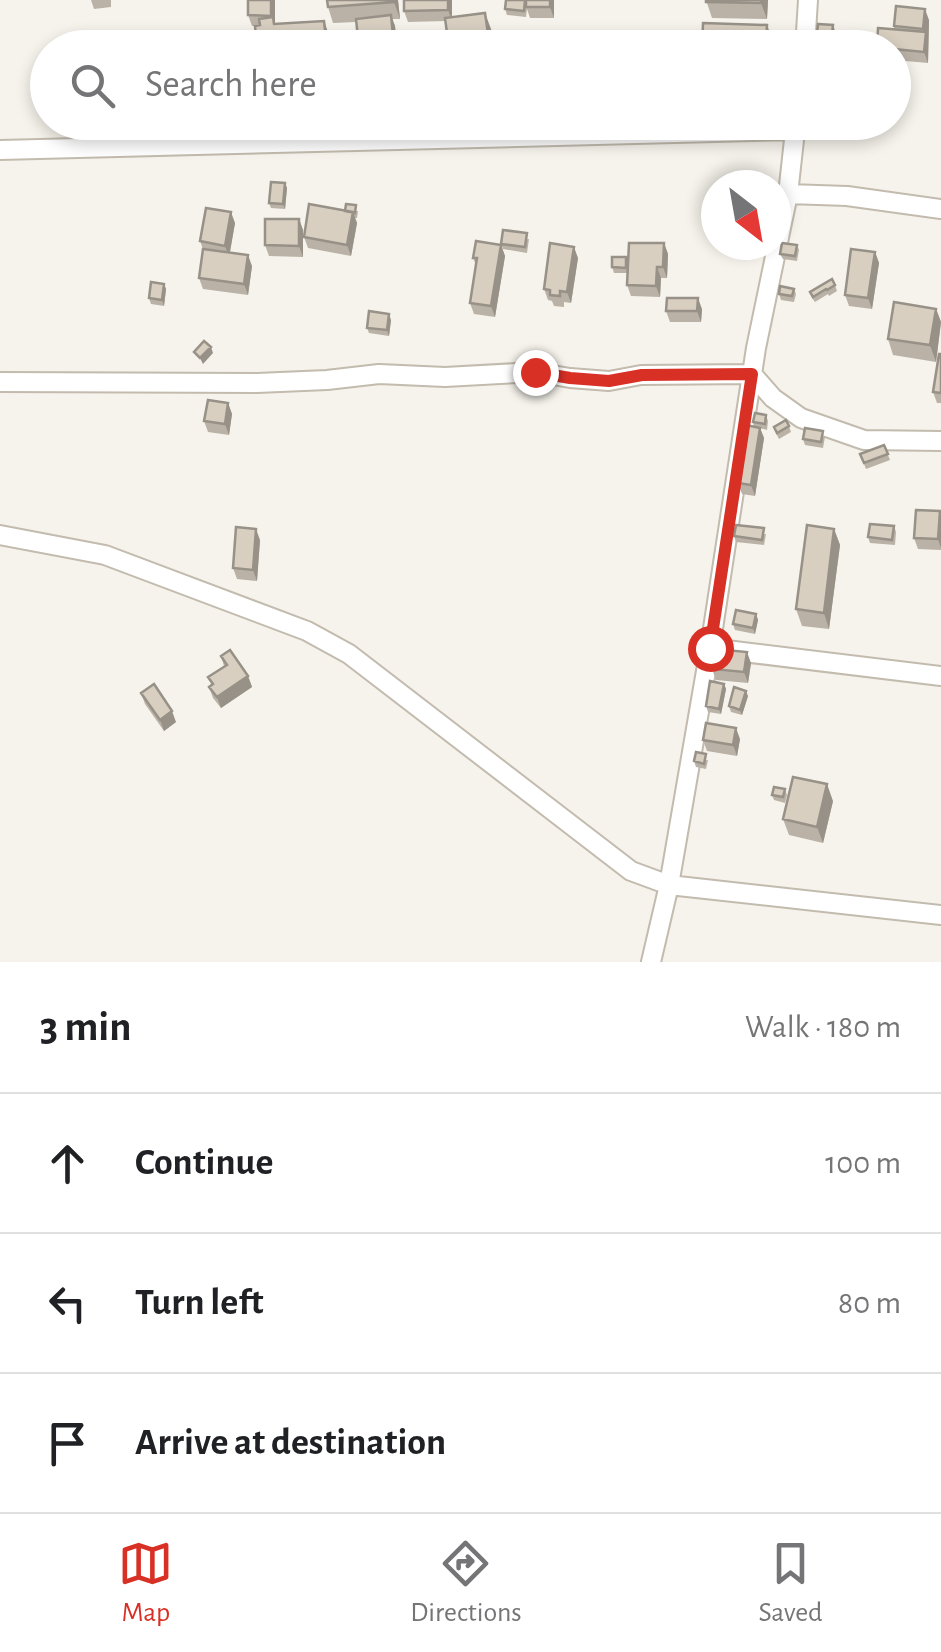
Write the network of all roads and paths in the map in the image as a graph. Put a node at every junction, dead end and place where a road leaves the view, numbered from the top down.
1 (808, 0) edge
2 (806, 30) edge
3 (332, 140) edge
4 (794, 140) edge
5 (0, 150) edge
6 (791, 170) edge
7 (791, 194) edge
8 (941, 209) edge
9 (775, 260) edge
10 (752, 374) junction
11 (0, 382) edge
12 (941, 441) edge
13 (0, 535) edge
14 (710, 648) junction
15 (941, 676) edge
16 (669, 885) junction
17 (941, 915) edge
18 (651, 962) edge

1 - 2 street
3 - 5 street
4 - 6 street
7 - 8 street
9 - 10 street
10 - 11 street
10 - 12 street
10 - 14 street
13 - 16 street
14 - 15 street
14 - 16 street
16 - 17 street
16 - 18 street

